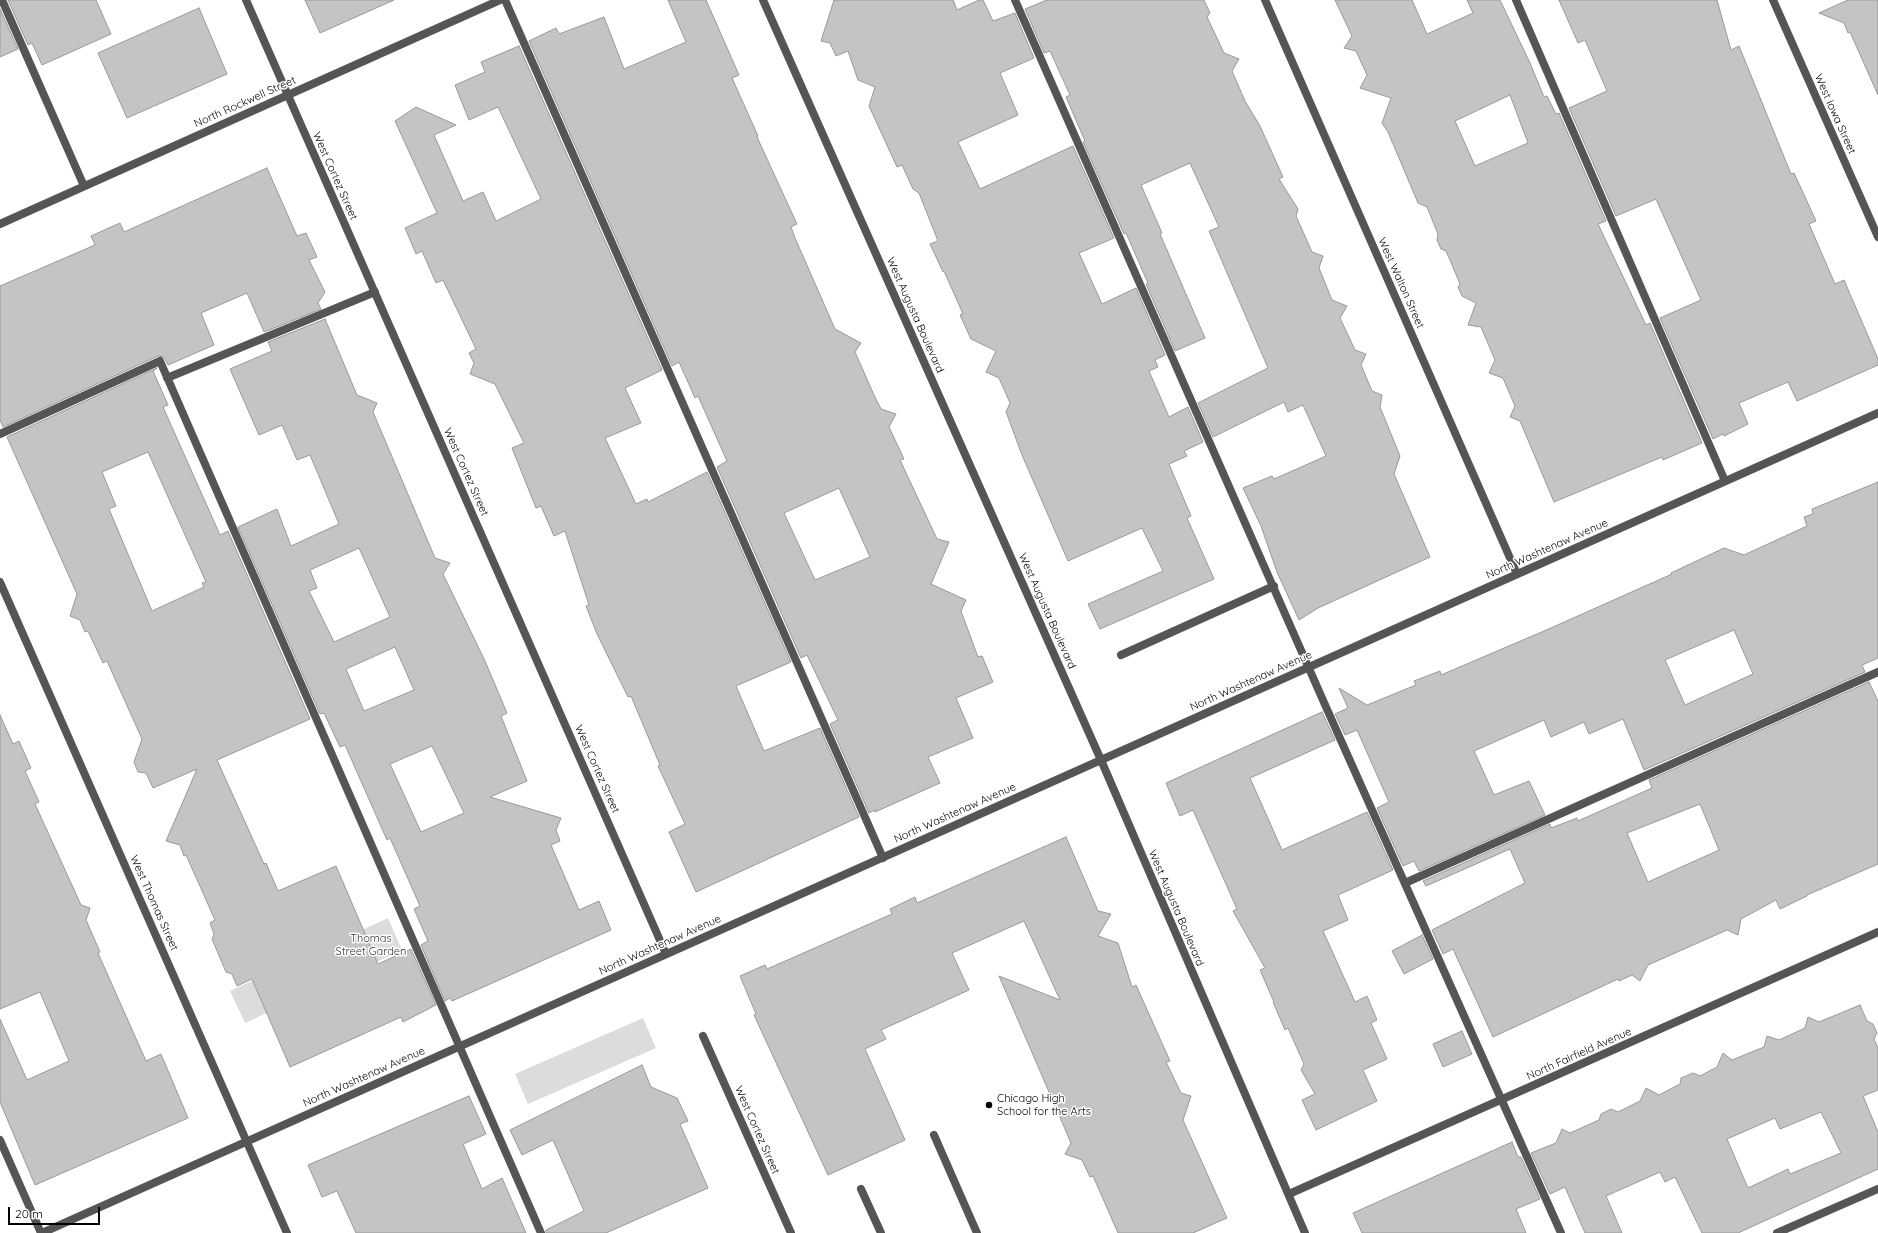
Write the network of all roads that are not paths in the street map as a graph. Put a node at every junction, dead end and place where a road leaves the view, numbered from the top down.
1 (2, 0) edge
2 (246, 0) edge
3 (500, 0) edge
4 (505, 0) edge
5 (763, 0) edge
6 (1016, 0) edge
7 (1265, 0) edge
8 (1516, 0) edge
9 (1773, 0) edge
10 (288, 95) junction
11 (84, 186) junction
12 (0, 224) edge
13 (1878, 237) edge
14 (375, 292) junction
15 (167, 378) junction
16 (1878, 413) edge
17 (0, 434) edge
18 (1725, 481) junction
19 (1517, 574) junction
20 (0, 582) edge
21 (1274, 586) junction
22 (1121, 655) dead end
23 (1309, 667) junction
24 (1878, 672) edge
25 (1101, 760) junction
26 (882, 858) junction
27 (1405, 883) junction
28 (1878, 932) edge
29 (666, 954) junction
30 (703, 1036) dead end
31 (459, 1047) junction
32 (1502, 1100) junction
33 (934, 1135) dead end
34 (0, 1140) edge
35 (247, 1141) junction
36 (1878, 1188) edge
37 (861, 1189) dead end
38 (1289, 1194) junction
39 (41, 1233) edge
40 (287, 1233) edge
41 (541, 1233) edge
42 (791, 1233) edge
43 (881, 1233) edge
44 (977, 1233) edge
45 (1305, 1233) edge
46 (1561, 1233) edge
47 (1777, 1233) edge

1 - 11 street
2 - 10 street, West Cortez Street
3 - 10 street, North Rockwell Street
4 - 26 street
5 - 25 street, West Augusta Boulevard
6 - 21 street
7 - 19 street, West Walton Street
8 - 18 street
9 - 13 street, West Iowa Street
10 - 11 street, North Rockwell Street
10 - 14 street, West Cortez Street
11 - 12 street, North Rockwell Street
14 - 15 street
14 - 29 street, West Cortez Street
15 - 17 street
15 - 31 street
16 - 18 street, North Washtenaw Avenue
18 - 19 street, North Washtenaw Avenue
19 - 23 street, North Washtenaw Avenue
20 - 35 street, West Thomas Street
21 - 22 street
21 - 23 street
23 - 25 street, North Washtenaw Avenue
23 - 27 street
24 - 27 street
25 - 26 street, North Washtenaw Avenue
25 - 38 street, West Augusta Boulevard
26 - 29 street, North Washtenaw Avenue
27 - 32 street
28 - 32 street, North Fairfield Avenue
29 - 31 street, North Washtenaw Avenue
30 - 42 street, West Cortez Street
31 - 35 street, North Washtenaw Avenue
31 - 41 street
32 - 38 street, North Fairfield Avenue
32 - 46 street
33 - 44 street
34 - 39 street
35 - 39 street, North Washtenaw Avenue
35 - 40 street, West Thomas Street
36 - 47 street
37 - 43 street
38 - 45 street, West Augusta Boulevard

